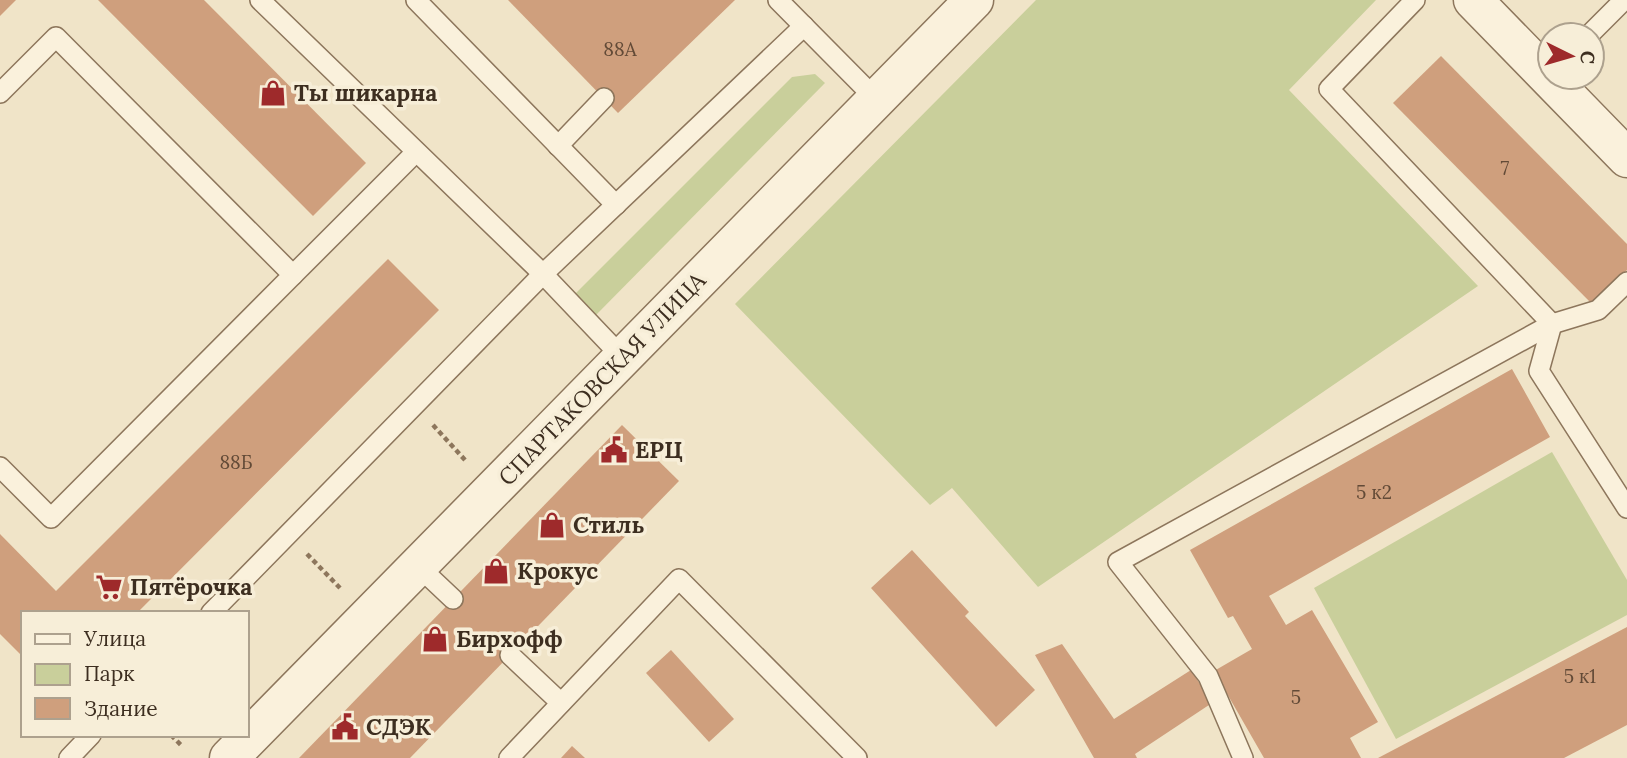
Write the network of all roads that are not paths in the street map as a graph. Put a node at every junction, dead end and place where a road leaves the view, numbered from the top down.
1 (260, 0) edge
2 (416, 0) edge
3 (778, 0) edge
4 (1415, 0) edge
5 (1473, 0) edge
6 (1624, 0) edge
7 (964, 3) edge
8 (1603, 21) edge
9 (804, 26) junction
10 (1536, 62) edge
11 (1564, 91) edge
12 (0, 93) edge
13 (604, 98) dead end
14 (876, 99) junction
15 (558, 146) junction
16 (416, 152) junction
17 (1627, 158) edge
18 (616, 205) junction
19 (543, 274) junction
20 (293, 275) junction
21 (1627, 282) edge
22 (1552, 324) junction
23 (623, 358) junction
24 (2, 473) edge
25 (1627, 508) edge
26 (418, 566) junction
27 (453, 599) dead end
28 (213, 611) edge
29 (510, 655) dead end
30 (561, 704) junction
31 (90, 737) edge
32 (69, 758) edge
33 (229, 758) edge
34 (509, 758) edge
35 (857, 758) edge
36 (1243, 758) edge

1 - 16 lane
2 - 15 lane
3 - 9 lane
4 - 22 lane
5 - 10 street
6 - 8 lane
7 - 14 street, СПАРТАКОВСКАЯ УЛИЦА
9 - 14 lane
9 - 18 lane
11 - 17 street
12 - 20 lane
13 - 15 lane
14 - 23 street, СПАРТАКОВСКАЯ УЛИЦА
15 - 18 lane
16 - 19 lane
16 - 20 lane
18 - 19 lane
19 - 23 lane
19 - 28 lane
20 - 24 lane
21 - 22 lane
22 - 25 lane
22 - 36 lane
23 - 26 street, СПАРТАКОВСКАЯ УЛИЦА
26 - 27 lane
26 - 33 street, СПАРТАКОВСКАЯ УЛИЦА
29 - 30 lane
30 - 34 lane
30 - 35 lane
31 - 32 lane

